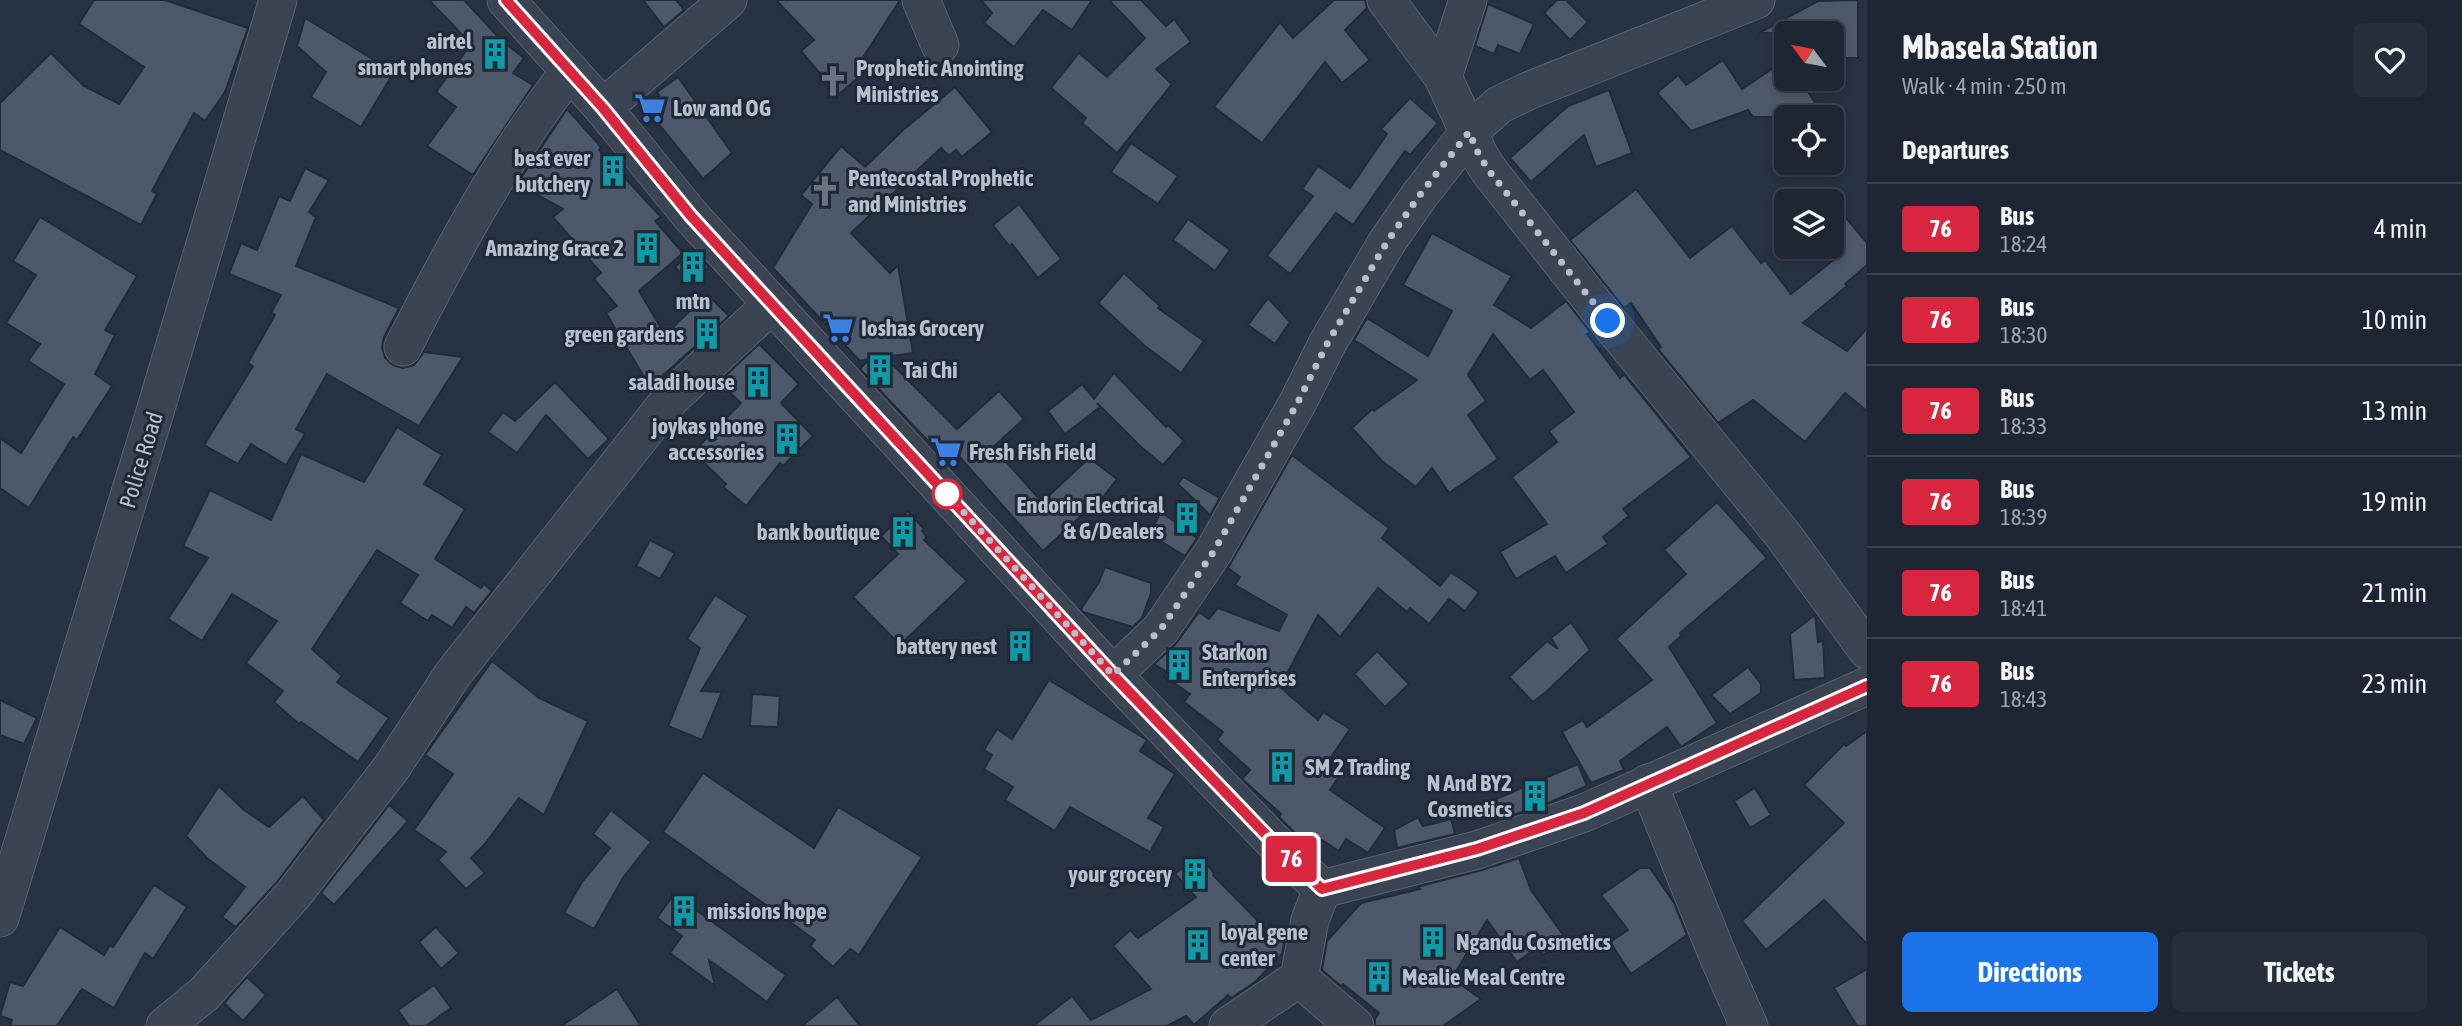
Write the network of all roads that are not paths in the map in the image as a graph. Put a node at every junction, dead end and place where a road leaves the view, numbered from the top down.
1 (278, 0) edge
2 (506, 0) edge
3 (728, 0) edge
4 (921, 0) edge
5 (1386, 0) edge
6 (1468, 0) edge
7 (1755, 0) edge
8 (940, 45) dead end
9 (570, 71) junction
10 (1443, 77) junction
11 (603, 108) junction
12 (1469, 132) junction
13 (772, 304) junction
14 (403, 347) dead end
15 (1867, 650) edge
16 (1113, 675) junction
17 (1867, 686) edge
18 (1648, 783) junction
19 (1322, 889) junction
20 (0, 918) edge
21 (1299, 978) junction
22 (165, 1026) edge
23 (1228, 1026) edge
24 (1355, 1026) edge
25 (1749, 1026) edge

1 - 20 street, Police Road
2 - 9 street
3 - 11 street
4 - 8 street
5 - 10 street
6 - 10 street
7 - 12 street
9 - 11 street
9 - 14 street
10 - 12 street
11 - 13 street
12 - 15 street
12 - 16 street
13 - 16 street
13 - 22 street
16 - 19 street
17 - 18 street
18 - 19 street
18 - 25 street
19 - 21 street
21 - 23 street
21 - 24 street

